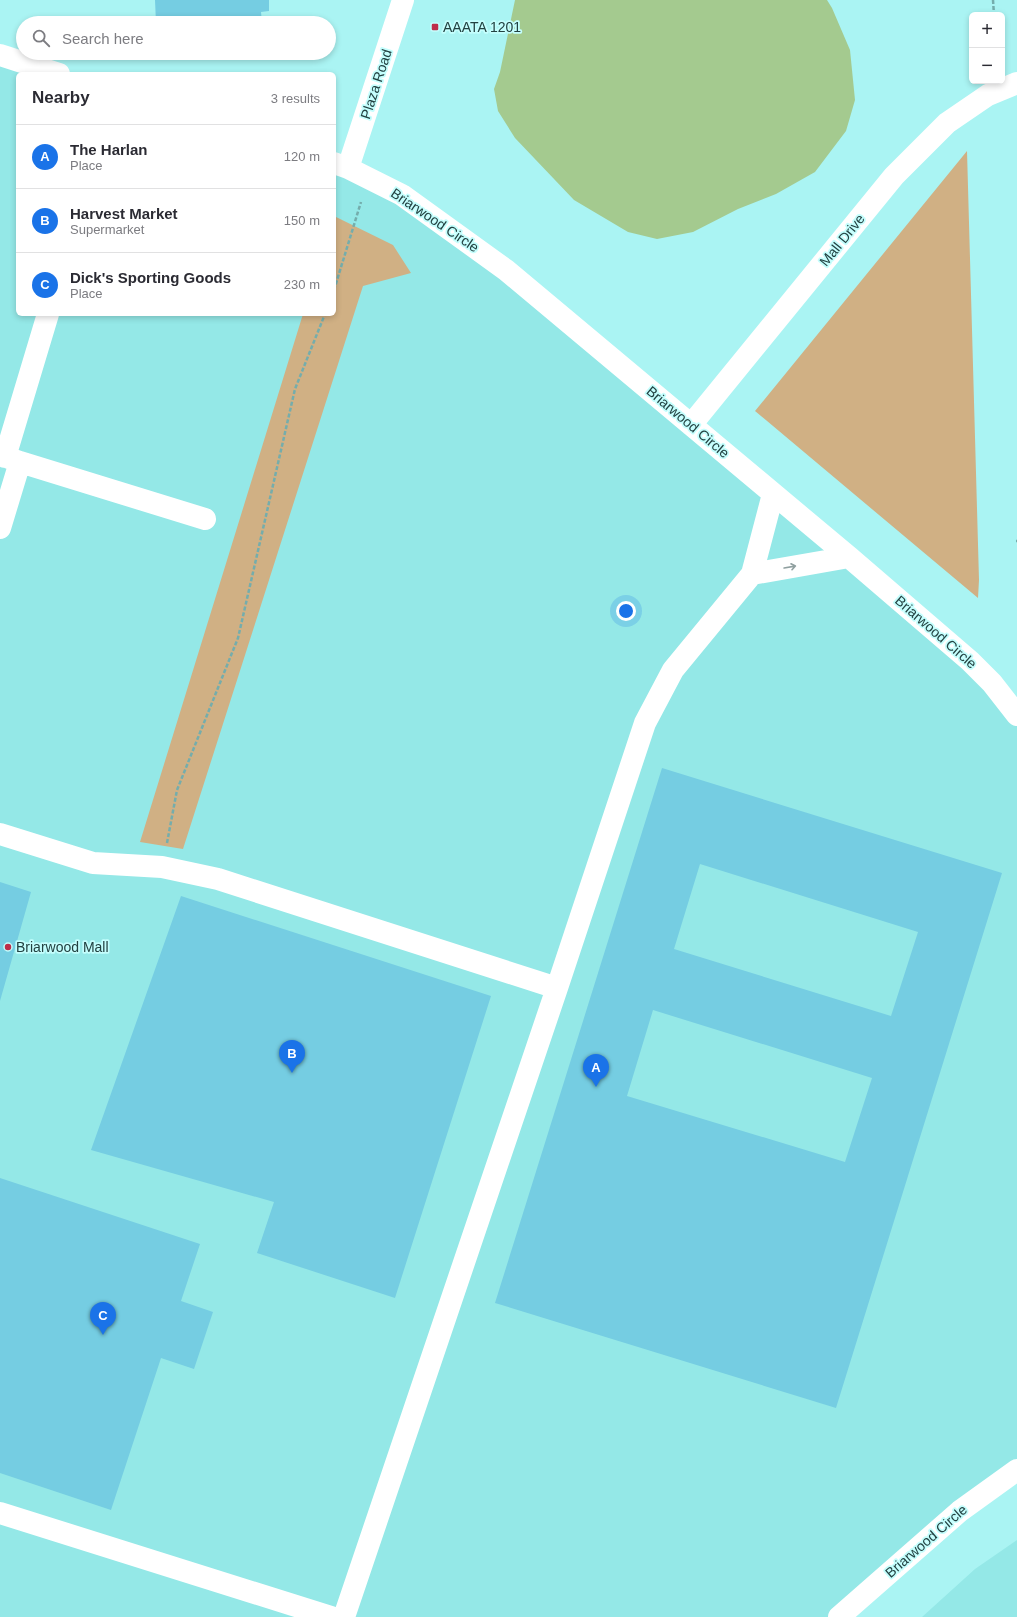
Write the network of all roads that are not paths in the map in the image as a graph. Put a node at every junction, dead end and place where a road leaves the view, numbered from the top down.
1 (403, 0) edge
2 (0, 55) edge
3 (53, 72) edge
4 (1017, 83) edge
5 (341, 166) edge
6 (47, 316) edge
7 (691, 424) junction
8 (9, 458) edge
9 (773, 494) junction
10 (205, 519) dead end
11 (0, 528) edge
12 (849, 557) junction
13 (752, 574) junction
14 (1017, 715) edge
15 (0, 834) edge
16 (557, 988) junction
17 (1016, 1472) edge
18 (0, 1513) edge
19 (331, 1617) edge
20 (344, 1617) edge
21 (839, 1617) edge

1 - 5 street, Plaza Road
2 - 3 street
4 - 7 street, Mall Drive
5 - 7 street, Briarwood Circle
6 - 8 street
7 - 9 street, Briarwood Circle
8 - 10 street
8 - 11 street
9 - 12 street, Briarwood Circle
9 - 13 street
13 -> 12 street
12 - 14 street, Briarwood Circle
13 - 16 street
15 - 16 street
16 - 20 street
17 - 21 street, Briarwood Circle
18 - 19 street

